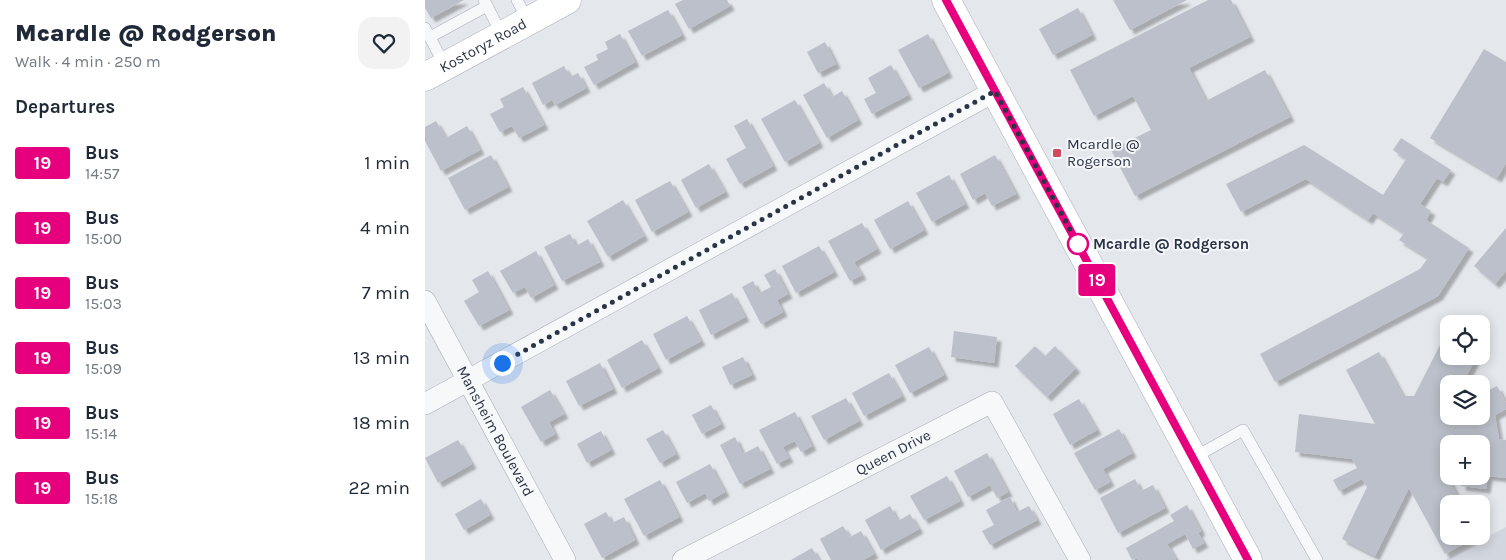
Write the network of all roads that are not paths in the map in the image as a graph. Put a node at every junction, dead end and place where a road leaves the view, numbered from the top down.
1 (567, 0) edge
2 (946, 0) edge
3 (485, 3) edge
4 (523, 10) edge
5 (427, 32) edge
6 (502, 35) junction
7 (435, 71) edge
8 (995, 91) junction
9 (425, 301) edge
10 (468, 381) junction
11 (425, 404) edge
12 (1193, 458) junction
13 (565, 560) edge
14 (683, 560) edge
15 (1081, 560) edge
16 (1248, 560) edge
17 (1317, 560) edge

1 - 4 main road, Kostoryz Road
2 - 8 main road
3 - 5 lane
3 - 6 lane
4 - 6 main road, Kostoryz Road
5 - 7 lane
6 - 7 main road, Kostoryz Road
8 - 10 street
8 - 12 main road
9 - 10 street, Mansheim Boulevard
10 - 11 street
10 - 13 street, Mansheim Boulevard
12 - 16 main road
12 - 17 lane
14 - 15 street, Queen Drive

